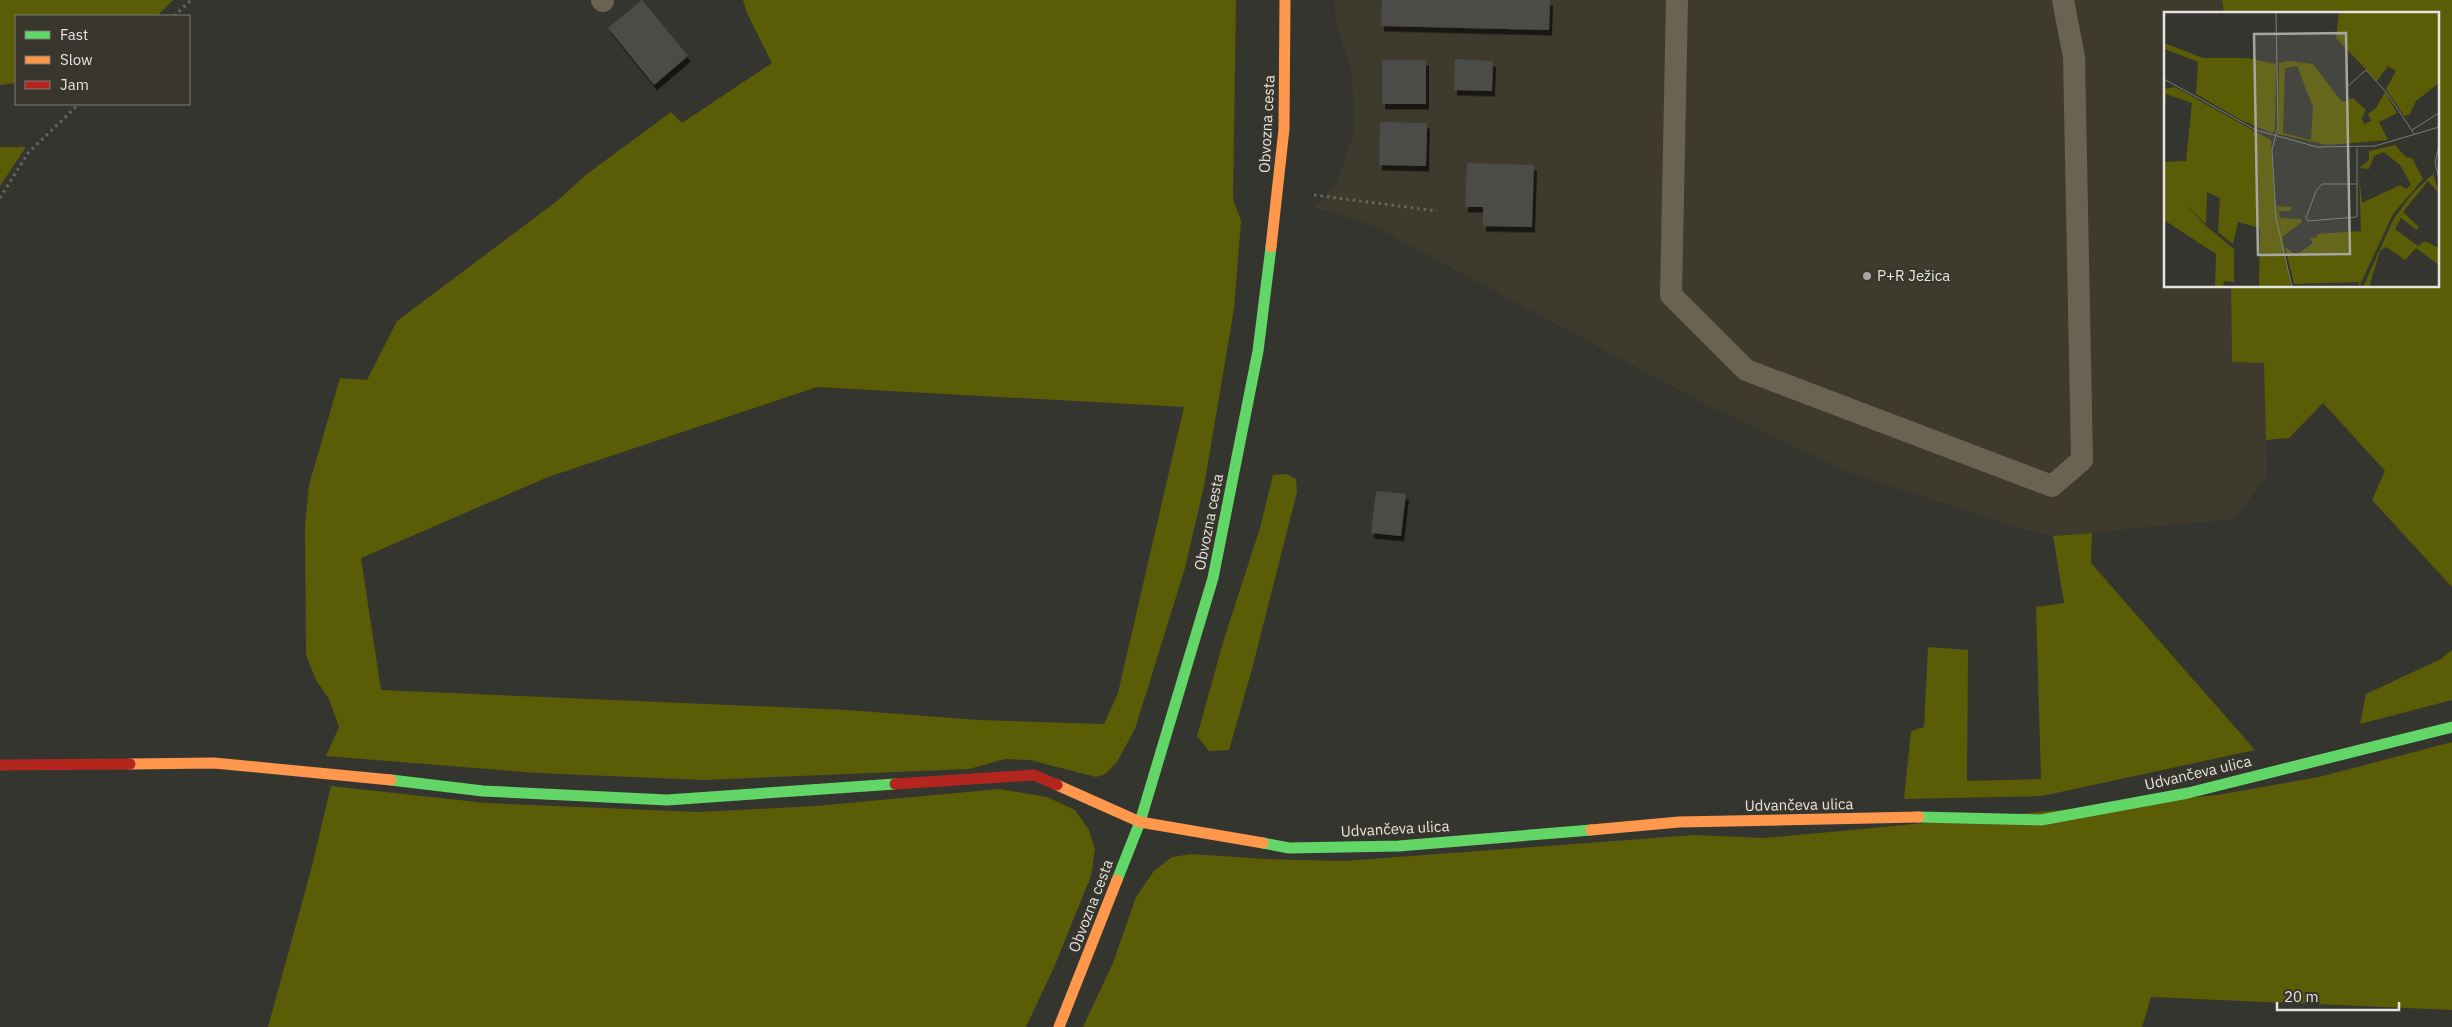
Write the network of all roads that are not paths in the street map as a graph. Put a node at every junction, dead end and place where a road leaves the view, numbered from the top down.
1 (1285, 0) edge
2 (1677, 0) edge
3 (2064, 0) edge
4 (2452, 727) edge
5 (0, 765) edge
6 (1140, 822) junction
7 (1059, 1027) edge

1 - 6 street, Obvozna cesta
2 - 3 lane
4 - 6 street, Udvančeva ulica
5 - 6 street, Udvančeva ulica
6 - 7 street, Obvozna cesta

